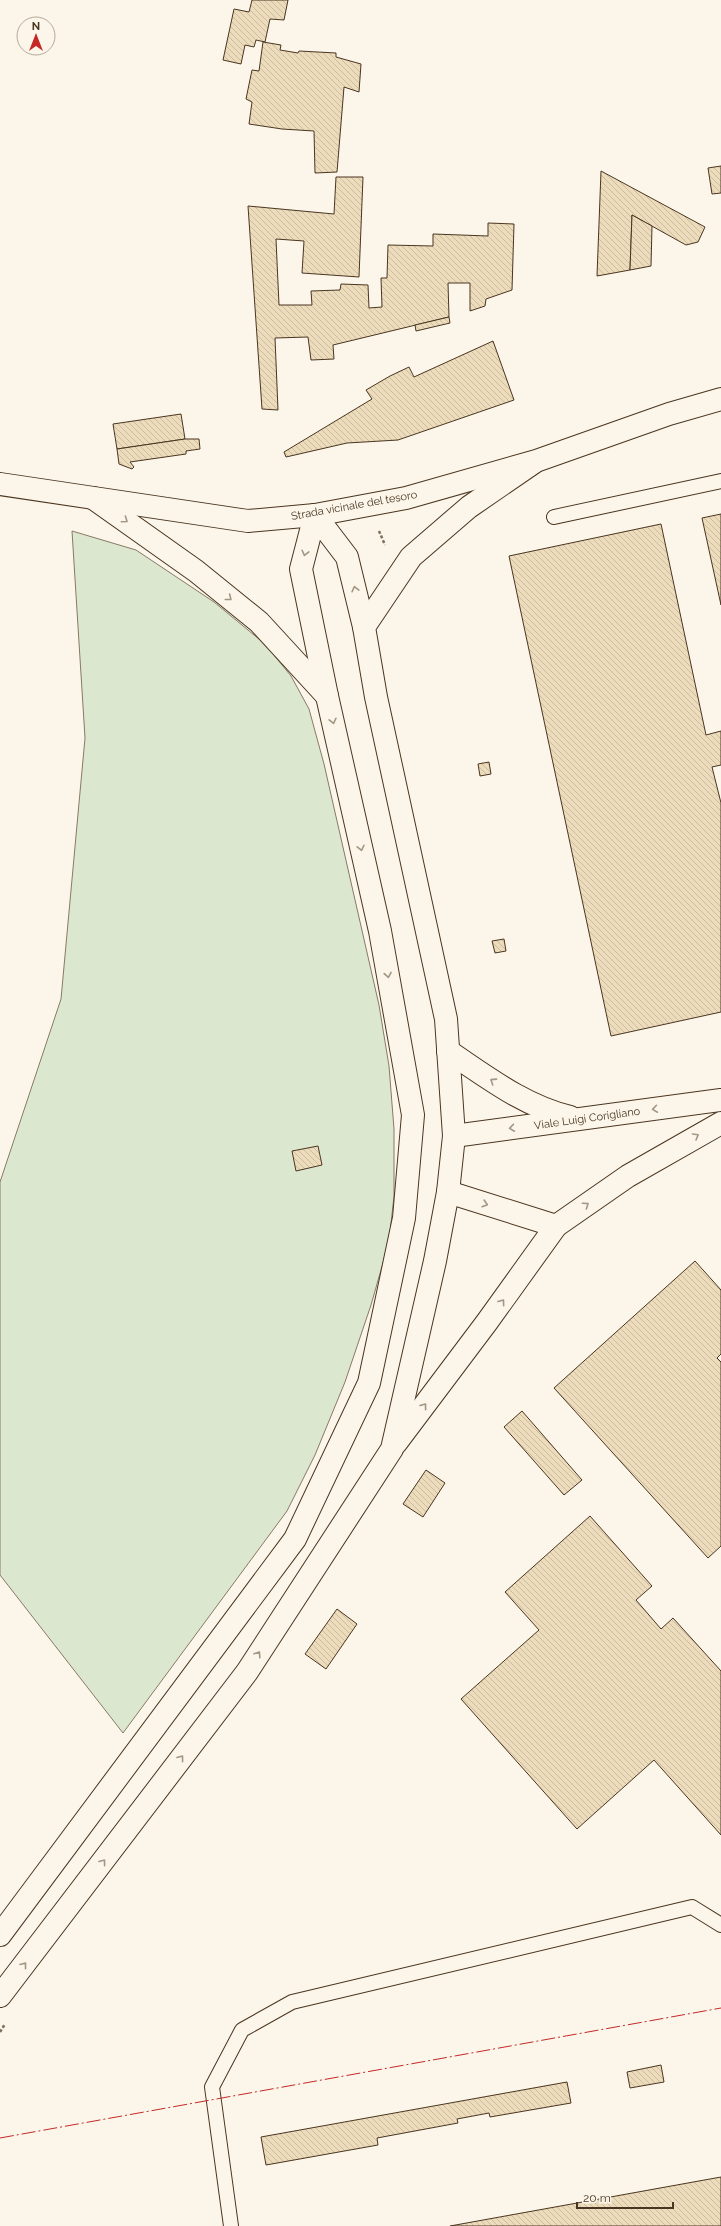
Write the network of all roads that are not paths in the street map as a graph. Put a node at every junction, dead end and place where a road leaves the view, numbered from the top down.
1 (721, 399) edge
2 (536, 461) junction
3 (721, 481) edge
4 (0, 484) edge
5 (93, 498) junction
6 (315, 515) junction
7 (554, 517) dead end
8 (364, 627) junction
9 (327, 696) junction
10 (448, 1051) junction
11 (721, 1100) edge
12 (579, 1119) junction
13 (721, 1123) edge
14 (454, 1136) junction
15 (448, 1192) junction
16 (556, 1226) junction
17 (392, 1449) junction
18 (721, 1925) edge
19 (0, 1934) edge
20 (0, 1996) edge
21 (231, 2226) edge

1 - 2 street, Strada vicinale del tesoro
2 - 6 street, Strada vicinale del tesoro
2 - 8 street
3 - 7 lane
4 - 5 street, Strada vicinale del tesoro
5 - 6 street, Strada vicinale del tesoro
5 -> 9 street
8 -> 6 street
6 -> 9 street
8 - 10 street
9 -> 19 street
12 -> 10 street
10 - 14 street
11 -> 12 street, Viale Luigi Corigliano
12 -> 14 street, Viale Luigi Corigliano
16 -> 13 street
14 - 15 street
15 -> 16 street
15 - 17 street
17 -> 16 street
20 -> 17 street
18 - 21 lane

